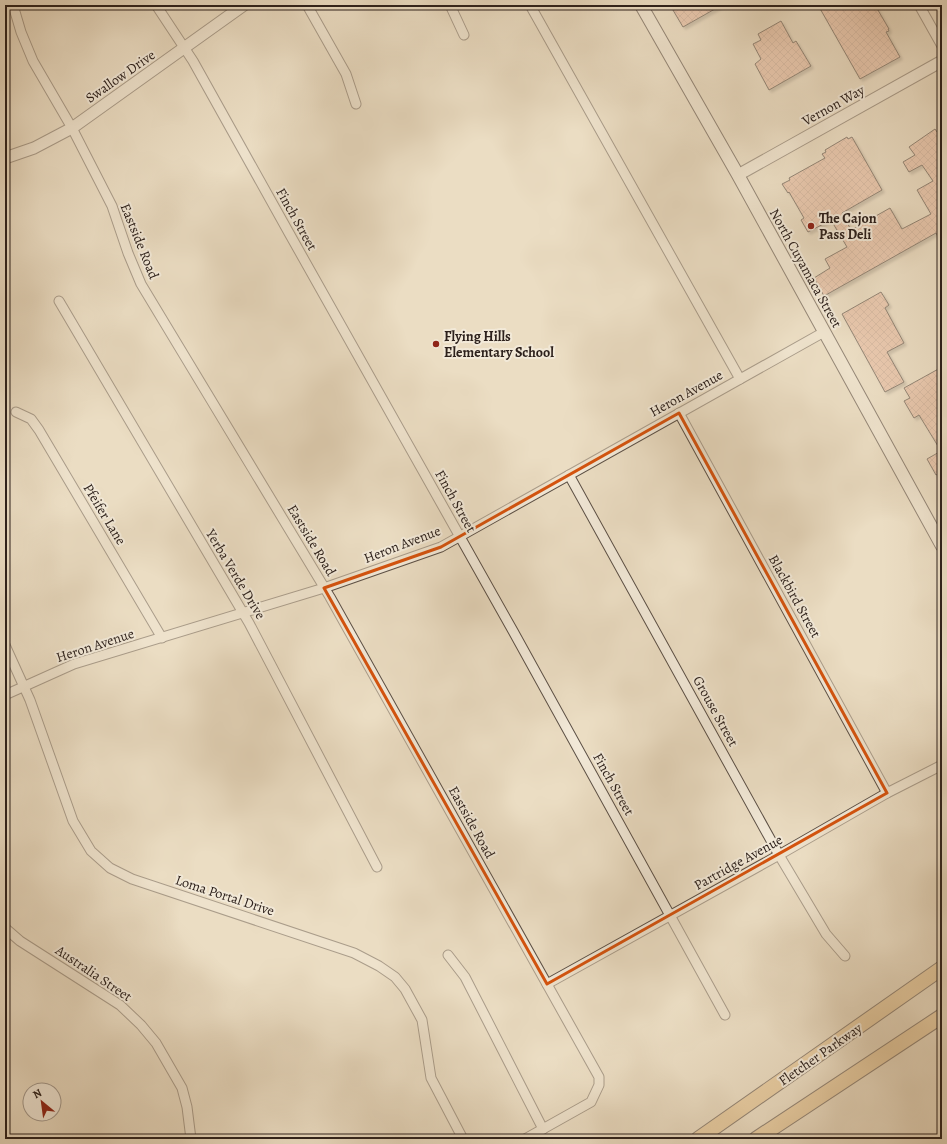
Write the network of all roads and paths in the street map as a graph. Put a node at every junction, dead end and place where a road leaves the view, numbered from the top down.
1 (13, 5) edge
2 (156, 5) edge
3 (244, 5) edge
4 (307, 5) edge
5 (450, 5) edge
6 (530, 5) edge
7 (641, 5) edge
8 (919, 5) edge
9 (464, 35) dead end
10 (942, 46) edge
11 (185, 48) junction
12 (942, 61) edge
13 (356, 104) dead end
14 (72, 128) junction
15 (5, 158) edge
16 (738, 175) junction
17 (59, 301) dead end
18 (824, 332) junction
19 (740, 379) junction
20 (16, 412) dead end
21 (679, 413) junction
22 (569, 475) junction
23 (460, 536) junction
24 (942, 546) edge
25 (324, 588) junction
26 (243, 612) junction
27 (162, 638) junction
28 (5, 645) edge
29 (24, 687) junction
30 (5, 696) edge
31 (942, 765) edge
32 (887, 793) junction
33 (779, 855) junction
34 (377, 867) dead end
35 (671, 914) junction
36 (5, 928) edge
37 (448, 955) dead end
38 (845, 956) dead end
39 (942, 968) edge
40 (547, 984) junction
41 (725, 1015) dead end
42 (939, 1017) edge
43 (543, 1129) junction
44 (191, 1139) edge
45 (463, 1139) edge
46 (525, 1139) edge
47 (698, 1139) edge
48 (756, 1139) edge

1 - 14 street, Eastside Road
2 - 11 street, Finch Street
3 - 11 street, Swallow Drive
4 - 13 street
5 - 9 street
6 - 19 street
7 - 16 main road, North Cuyamaca Street
8 - 10 street
11 - 14 street, Swallow Drive
11 - 23 street, Finch Street
12 - 16 street, Vernon Way
14 - 15 street, Swallow Drive
14 - 25 street, Eastside Road
16 - 18 main road, North Cuyamaca Street
17 - 26 street, Yerba Verde Drive
18 - 19 street, Heron Avenue
18 - 24 main road, North Cuyamaca Street
19 - 21 street, Heron Avenue
20 - 27 street, Pfeifer Lane
21 - 22 street, Heron Avenue
21 - 32 street, Blackbird Street
22 - 23 street, Heron Avenue
22 - 33 street, Grouse Street
23 - 25 street, Heron Avenue
23 - 35 street, Finch Street
25 - 26 street, Heron Avenue
25 - 40 street, Eastside Road
26 - 27 street, Heron Avenue
26 - 34 street, Yerba Verde Drive
27 - 29 street, Heron Avenue
28 - 29 street, Loma Portal Drive
29 - 30 street, Heron Avenue
29 - 45 street, Loma Portal Drive
31 - 32 street, Partridge Avenue
32 - 33 street, Partridge Avenue
33 - 35 street, Partridge Avenue
33 - 38 street, Grouse Street
35 - 40 street, Partridge Avenue
35 - 41 street, Finch Street
36 - 44 street, Australia Street
37 - 43 street
39 - 47 main road, Fletcher Parkway
40 - 43 street, Eastside Road
42 - 48 main road
43 - 46 street

